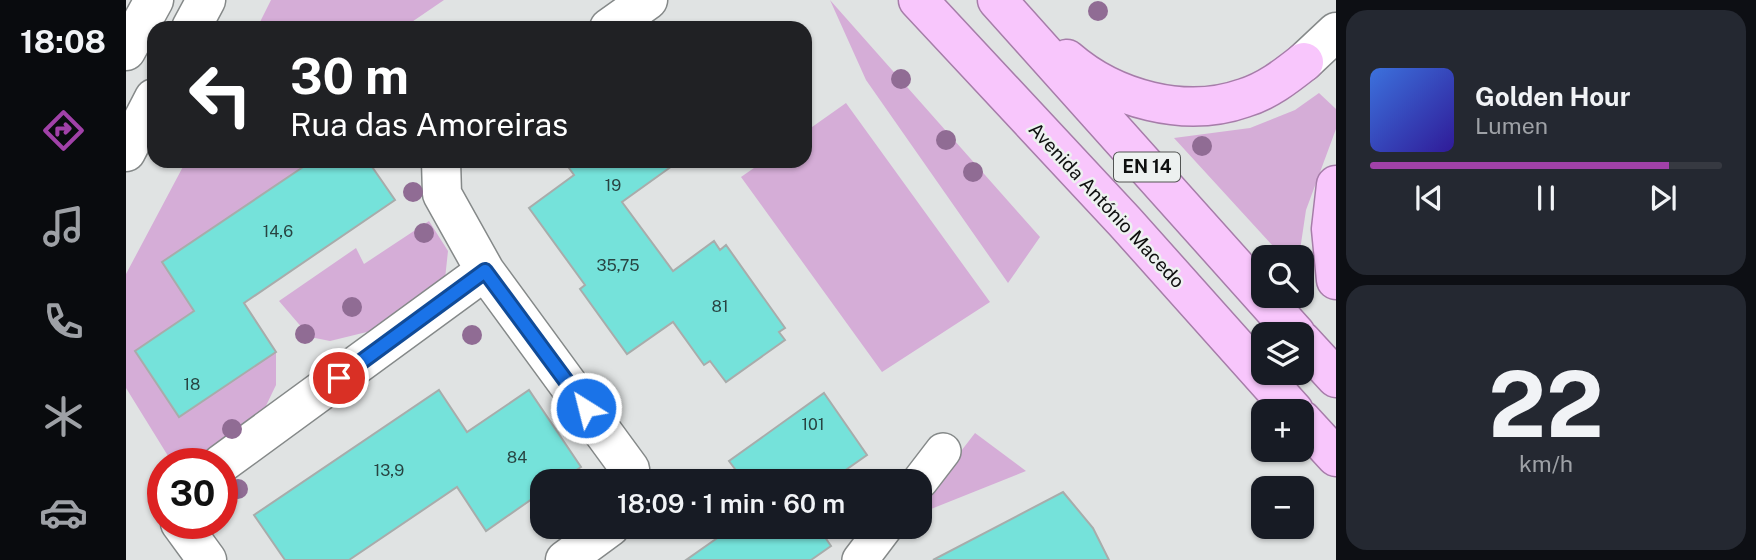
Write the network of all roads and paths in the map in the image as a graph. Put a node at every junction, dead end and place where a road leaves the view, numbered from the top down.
1 (154, 0) edge
2 (206, 0) edge
3 (648, 0) edge
4 (918, 0) edge
5 (998, 0) edge
6 (195, 21) edge
7 (618, 21) edge
8 (1336, 32) edge
9 (126, 51) edge
10 (1304, 62) joint
11 (147, 112) edge
12 (126, 152) edge
13 (441, 168) edge
14 (1336, 185) edge
15 (485, 271) junction
16 (1336, 280) edge
17 (1285, 322) edge
18 (1314, 354) edge
19 (1336, 379) edge
20 (1283, 399) edge
21 (1314, 433) edge
22 (943, 451) dead end
23 (238, 452) edge
24 (1336, 457) edge
25 (630, 469) edge
26 (929, 469) edge
27 (192, 539) edge
28 (594, 539) edge
29 (876, 539) edge
30 (207, 560) edge
31 (565, 560) edge
32 (860, 560) edge

1 - 9 street
2 - 6 street
3 - 7 street
4 - 20 highway, Avenida António Macedo / EN 14
5 - 10 highway
5 - 17 highway, EN 14
8 - 10 street
11 - 12 street
13 - 15 street
14 - 16 highway
15 - 23 street
15 - 25 street
18 - 19 highway
21 - 24 highway
22 - 26 street
27 - 30 street
28 - 31 street
29 - 32 street

